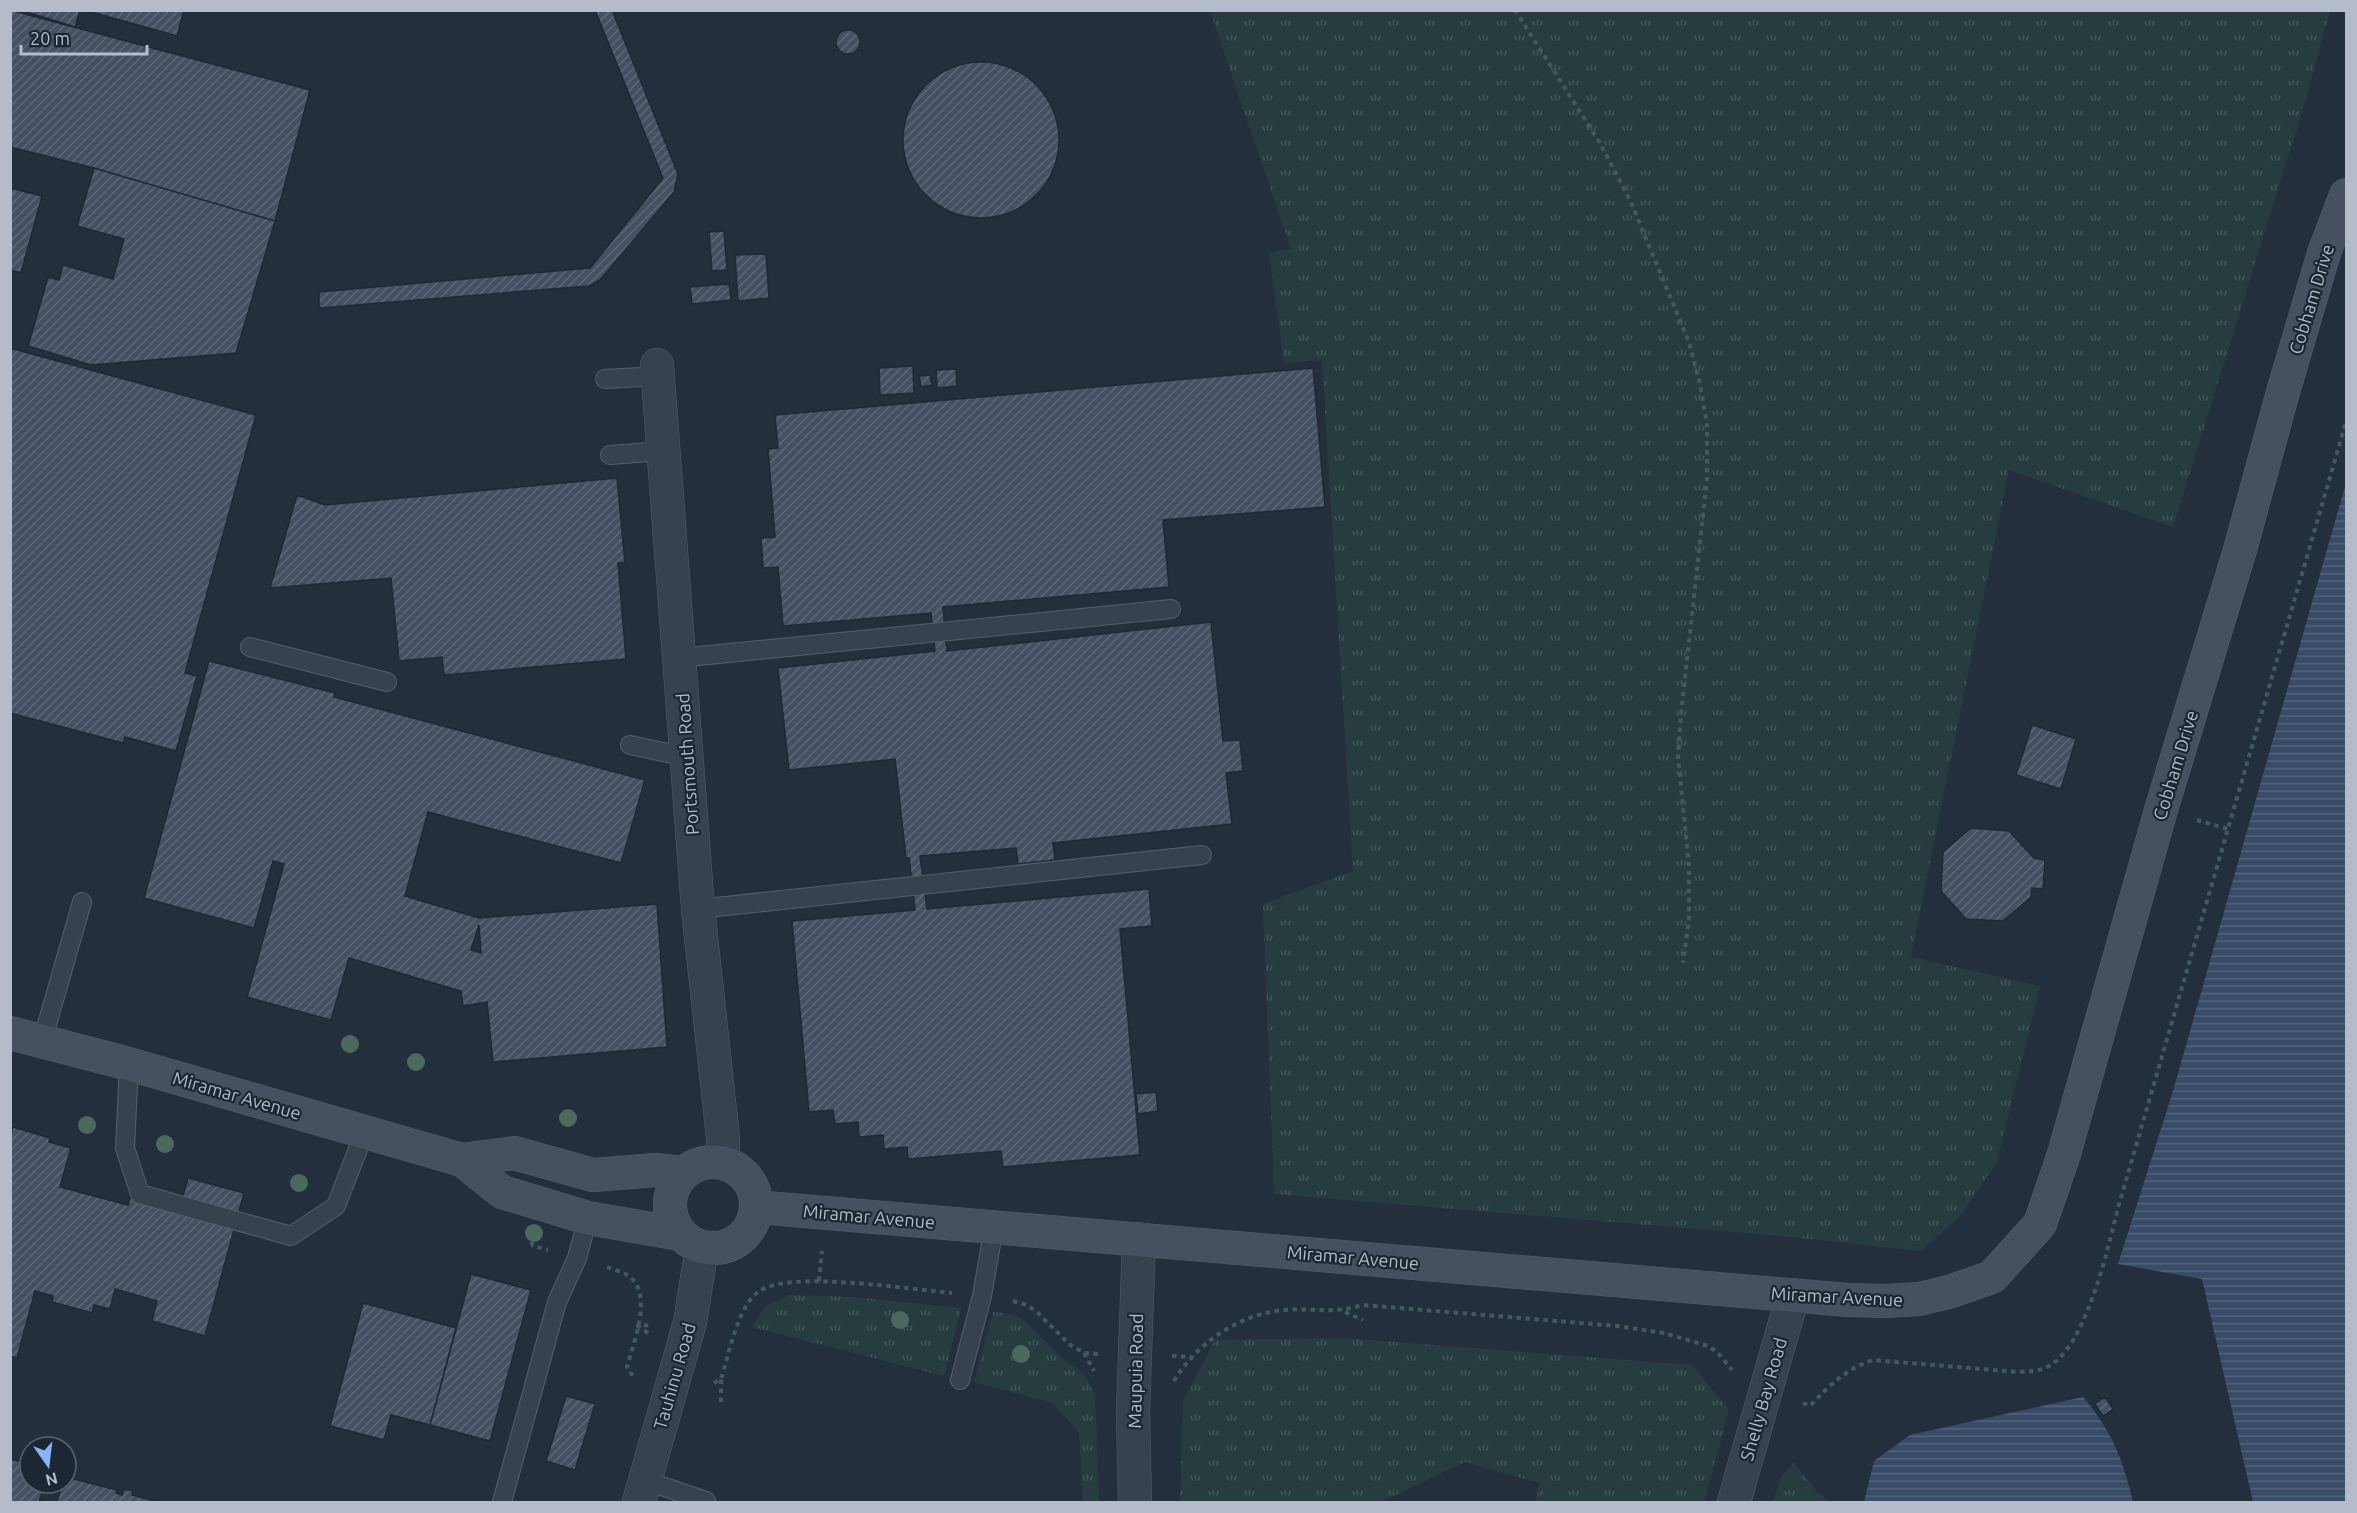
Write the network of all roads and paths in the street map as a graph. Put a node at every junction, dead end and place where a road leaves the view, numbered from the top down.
1 (1515, 10) edge
2 (2346, 195) edge
3 (657, 370) joint
4 (605, 379) dead end
5 (2346, 422) edge
6 (663, 451) junction
7 (610, 455) dead end
8 (1171, 609) dead end
9 (250, 647) dead end
10 (679, 658) junction
11 (387, 682) dead end
12 (630, 745) dead end
13 (687, 757) junction
14 (2196, 820) dead end
15 (2228, 829) junction
16 (1202, 855) dead end
17 (82, 902) dead end
18 (699, 909) junction
19 (1683, 963) dead end
20 (10, 1033) edge
21 (42, 1041) junction
22 (129, 1064) junction
23 (364, 1131) junction
24 (462, 1160) junction
25 (723, 1162) junction
26 (683, 1173) junction
27 (756, 1207) junction
28 (588, 1218) junction
29 (994, 1227) junction
30 (1139, 1239) junction
31 (691, 1241) junction
32 (533, 1246) dead end
33 (577, 1258) junction
34 (822, 1261) dead end
35 (819, 1281) junction
36 (1949, 1292) joint
37 (1793, 1295) junction
38 (982, 1296) junction
39 (1344, 1311) junction
40 (1363, 1320) dead end
41 (1084, 1353) junction
42 (1106, 1354) dead end
43 (1169, 1356) dead end
44 (1192, 1358) junction
45 (1734, 1375) dead end
46 (1096, 1377) dead end
47 (722, 1379) junction
48 (960, 1380) dead end
49 (636, 1382) dead end
50 (1173, 1384) dead end
51 (709, 1385) dead end
52 (1797, 1401) dead end
53 (721, 1402) dead end
54 (641, 1492) edge
55 (706, 1501) dead end
56 (502, 1503) edge
57 (1135, 1503) edge
58 (1734, 1503) edge

1 - 19 path
2 - 36 main road, Cobham Drive
3 - 4 lane
3 - 6 street, Portsmouth Road
5 - 15 path
6 - 7 lane
6 - 10 street, Portsmouth Road
8 - 10 lane
9 - 11 lane
10 - 13 street, Portsmouth Road
12 - 13 lane
13 - 18 street, Portsmouth Road
14 - 15 path
15 - 52 path
16 - 18 lane
17 - 21 lane
18 - 25 street, Portsmouth Road
20 - 21 main road, Miramar Avenue
21 - 22 main road, Miramar Avenue
22 - 23 main road, Miramar Avenue
22 - 23 lane
23 - 24 main road, Miramar Avenue
24 - 26 main road, Miramar Avenue
24 - 28 main road, Miramar Avenue
25 - 26 main road
25 - 27 main road
26 - 31 main road
27 - 29 main road, Miramar Avenue
27 - 31 main road
28 - 31 main road, Miramar Avenue
28 - 33 lane
29 - 30 main road, Miramar Avenue
29 - 38 lane
30 - 37 main road, Miramar Avenue
30 - 57 street, Maupuia Road
31 - 54 street, Tauhinu Road
32 - 33 path
33 - 49 path
33 - 56 lane
34 - 35 path
35 - 38 path
35 - 47 path
36 - 37 main road, Miramar Avenue
37 - 58 street, Shelly Bay Road
38 - 41 path
38 - 48 lane
39 - 40 path
39 - 44 path
39 - 45 path
41 - 42 path
41 - 46 path
43 - 44 path
44 - 50 path
47 - 51 path
47 - 53 path
54 - 55 lane

